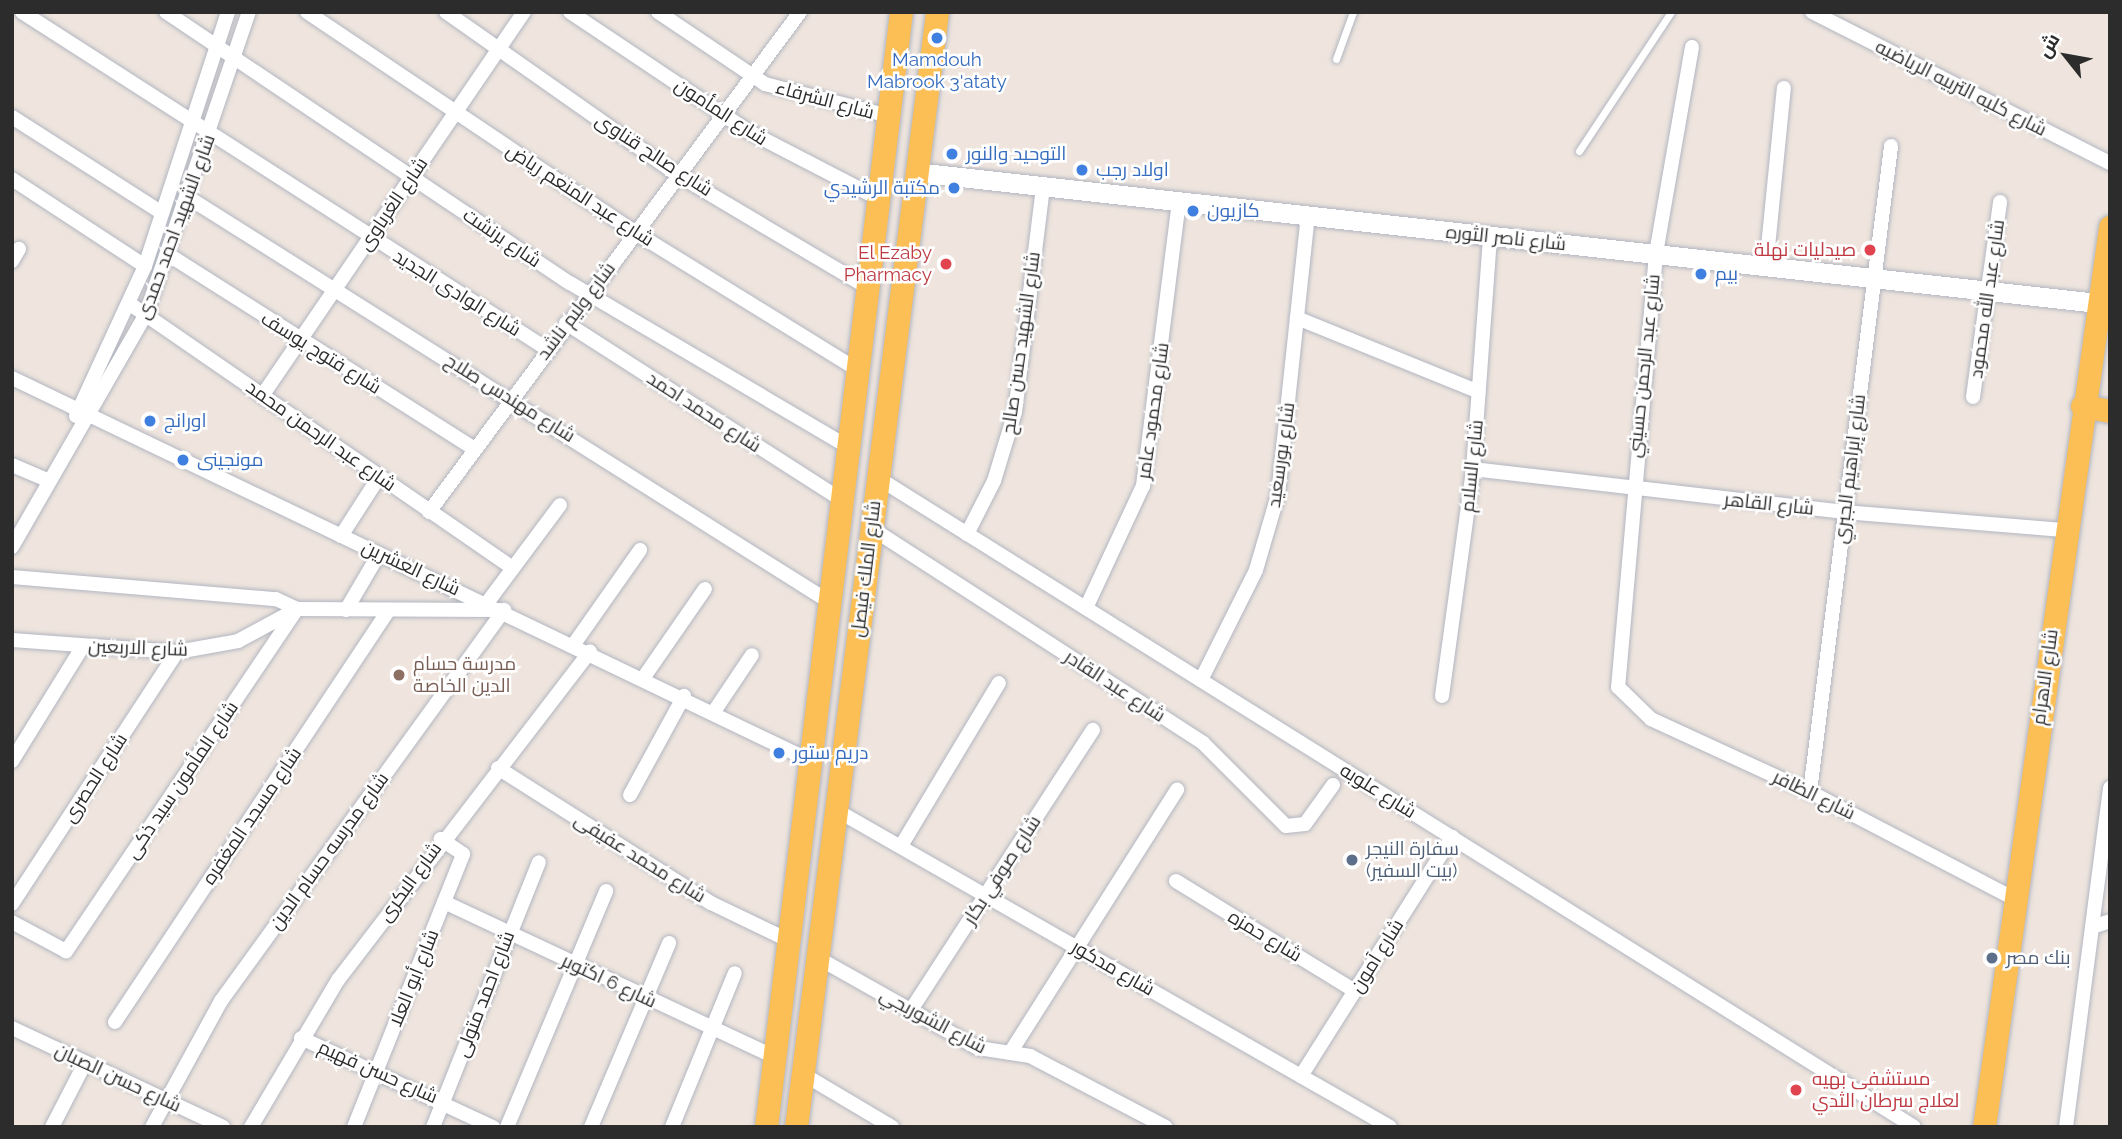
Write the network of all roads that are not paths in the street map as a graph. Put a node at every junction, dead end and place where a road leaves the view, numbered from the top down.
1 (22, 12) edge
2 (166, 12) edge
3 (228, 12) edge
4 (249, 12) edge
5 (307, 12) edge
6 (446, 12) edge
7 (524, 12) edge
8 (570, 12) edge
9 (658, 12) edge
10 (800, 12) edge
11 (901, 12) edge
12 (937, 12) edge
13 (1353, 12) edge
14 (1671, 12) edge
15 (1812, 12) edge
16 (216, 46) junction
17 (1692, 47) dead end
18 (499, 48) junction
19 (235, 57) junction
20 (1336, 59) dead end
21 (751, 77) junction
22 (1784, 88) dead end
23 (455, 113) junction
24 (723, 114) junction
25 (889, 116) junction
26 (12, 117) edge
27 (191, 124) junction
28 (210, 136) junction
29 (1891, 146) dead end
30 (1579, 151) dead end
31 (2110, 163) edge
32 (915, 172) junction
33 (678, 175) junction
34 (412, 177) junction
35 (12, 179) edge
36 (1043, 186) junction
37 (189, 198) junction
38 (879, 199) junction
39 (1180, 201) junction
40 (2000, 202) dead end
41 (162, 213) junction
42 (1308, 216) junction
43 (2110, 227) edge
44 (636, 233) junction
45 (1490, 236) junction
46 (370, 239) junction
47 (1656, 254) junction
48 (169, 255) junction
49 (145, 266) junction
50 (1766, 267) junction
51 (1874, 279) junction
52 (336, 288) junction
53 (868, 288) junction
54 (589, 289) junction
55 (1989, 291) junction
56 (2097, 303) junction
57 (130, 304) junction
58 (146, 314) junction
59 (1297, 318) junction
60 (566, 323) junction
61 (300, 341) junction
62 (547, 349) junction
63 (858, 370) junction
64 (12, 378) edge
65 (1479, 392) junction
66 (262, 396) junction
67 (1973, 397) dead end
68 (512, 399) junction
69 (2082, 406) junction
70 (77, 408) junction
71 (2110, 411) edge
72 (90, 415) junction
73 (76, 428) junction
74 (848, 447) junction
75 (475, 449) junction
76 (12, 466) edge
77 (1473, 469) junction
78 (379, 477) junction
79 (878, 478) junction
80 (47, 480) junction
81 (1631, 489) junction
82 (842, 500) junction
83 (560, 505) dead end
84 (429, 512) junction
85 (1845, 512) junction
86 (872, 528) junction
87 (2065, 530) junction
88 (967, 534) junction
89 (341, 536) junction
90 (13, 543) edge
91 (640, 550) dead end
92 (379, 554) junction
93 (512, 568) junction
94 (12, 577) edge
95 (705, 589) dead end
96 (828, 601) junction
97 (487, 603) junction
98 (1086, 608) junction
99 (297, 609) junction
100 (346, 610) junction
101 (389, 610) junction
102 (504, 611) junction
103 (12, 640) edge
104 (574, 644) junction
105 (83, 646) junction
106 (590, 651) junction
107 (177, 652) junction
108 (752, 655) dead end
109 (643, 677) junction
110 (1201, 680) junction
111 (999, 683) dead end
112 (1618, 687) joint
113 (684, 696) junction
114 (1442, 696) dead end
115 (715, 710) junction
116 (1093, 730) dead end
117 (809, 760) junction
118 (12, 761) edge
119 (498, 768) junction
120 (1333, 785) dead end
121 (2110, 788) edge
122 (1177, 790) dead end
123 (1810, 792) junction
124 (630, 795) dead end
125 (836, 810) junction
126 (2107, 836) edge
127 (1452, 837) junction
128 (441, 839) junction
129 (901, 846) junction
130 (539, 862) dead end
131 (1176, 881) dead end
132 (607, 891) dead end
133 (986, 895) junction
134 (2015, 899) junction
135 (444, 902) junction
136 (12, 904) edge
137 (2110, 921) edge
138 (12, 922) edge
139 (2092, 928) junction
140 (508, 932) junction
141 (788, 940) junction
142 (669, 943) dead end
143 (1077, 948) junction
144 (818, 958) junction
145 (576, 966) junction
146 (735, 973) dead end
147 (1355, 990) junction
148 (645, 998) junction
149 (911, 1010) junction
150 (115, 1022) dead end
151 (12, 1028) edge
152 (713, 1028) junction
153 (301, 1038) junction
154 (1010, 1053) junction
155 (775, 1057) junction
156 (85, 1063) junction
157 (377, 1069) junction
158 (803, 1074) junction
159 (1301, 1076) junction
160 (165, 1099) junction
161 (444, 1102) junction
162 (1385, 1126) edge
163 (52, 1127) edge
164 (152, 1127) edge
165 (223, 1127) edge
166 (251, 1127) edge
167 (354, 1127) edge
168 (433, 1127) edge
169 (493, 1127) edge
170 (507, 1127) edge
171 (591, 1127) edge
172 (672, 1127) edge
173 (766, 1127) edge
174 (796, 1127) edge
175 (892, 1127) edge
176 (1166, 1127) edge
177 (1914, 1127) edge
178 (1984, 1127) edge
179 (2066, 1127) edge

1 - 27 street, شارع الوادى الجديد
2 - 16 street, شارع برنشت
3 - 16 street, شارع الشهيد احمد حمدى
4 - 19 street, شارع الشهيد احمد حمدى
5 - 23 street, شارع عبد المنعم رياض
6 - 18 street, شارع صالح قناوى
7 - 18 street, شارع الغرباوى
8 - 24 street, شارع المأمون
9 - 21 street, شارع الشرفاء
10 - 21 street, شارع وليم ناشد
11 - 25 main road, شارع الملك فيصل
12 - 32 main road, شارع الملك فيصل
13 - 20 lane
14 - 30 lane
15 - 31 street, شارع كليه التربيه الرياضيه
16 - 19 street, شارع برنشت
16 - 27 street, شارع الشهيد احمد حمدى
17 - 47 street, شارع عبد الرحمن حسيني
18 - 23 street, شارع الغرباوى
18 - 33 street, شارع صالح قناوى
19 - 28 street, شارع الشهيد احمد حمدى
19 - 34 street, شارع برنشت
21 - 24 street, شارع وليم ناشد
21 - 25 street, شارع الشرفاء
22 - 50 street
23 - 34 street, شارع الغرباوى
23 - 44 street, شارع عبد المنعم رياض
24 - 33 street, شارع وليم ناشد
24 - 38 street, شارع المأمون
25 - 38 main road, شارع الملك فيصل
26 - 41 street
27 - 28 street, شارع الوادى الجديد
27 - 41 street, شارع الشهيد احمد حمدى
28 - 37 street, شارع الشهيد احمد حمدى
28 - 46 street, شارع الوادى الجديد
29 - 51 street, شارع إبراهيم الجبري
32 - 36 street, شارع ناصر الثوره
32 - 79 main road, شارع الملك فيصل
33 - 44 street, شارع وليم ناشد
33 - 53 street, شارع صالح قناوى
34 - 46 street, شارع الغرباوى
34 - 54 street, شارع برنشت
35 - 49 street
36 - 39 street, شارع ناصر الثوره
36 - 88 street, شارع الشهيد حسن صالح
37 - 48 street, شارع الشهيد احمد حمدى
37 - 52 street, شارع مهندس صلاح
38 - 53 main road, شارع الملك فيصل
39 - 42 street, شارع ناصر الثوره
39 - 98 street, شارع محمود عامر
40 - 55 street, شارع عبد الله محمود
41 - 49 street, شارع الشهيد احمد حمدى
42 - 45 street, شارع ناصر الثوره
42 - 59 street, شارع بورسعيد
43 - 56 main road, شارع الاهرام
44 - 54 street, شارع وليم ناشد
44 - 63 street, شارع عبد المنعم رياض
45 - 47 street, شارع ناصر الثوره
45 - 65 street, شارع السلام
46 - 52 street, شارع الغرباوى
46 - 62 street, شارع الوادى الجديد
47 - 50 street, شارع ناصر الثوره
47 - 81 street, شارع عبد الرحمن حسيني
48 - 58 street, شارع الشهيد احمد حمدى
48 - 61 street, شارع فتوح يوسف
49 - 57 street, شارع الشهيد احمد حمدى
50 - 51 street, شارع ناصر الثوره
51 - 55 street, شارع ناصر الثوره
51 - 85 street, شارع إبراهيم الجبري
52 - 61 street, شارع الغرباوى
52 - 68 street, شارع مهندس صلاح
53 - 63 main road, شارع الملك فيصل
54 - 60 street, شارع وليم ناشد
54 - 74 street, شارع برنشت
55 - 56 street, شارع ناصر الثوره
55 - 67 street, شارع عبد الله محمود
56 - 69 main road, شارع الاهرام
57 - 58 street, شارع عبد الرحمن محمد
57 - 70 street, شارع الشهيد احمد حمدى
58 - 66 street, شارع عبد الرحمن محمد
58 - 72 street, شارع الشهيد احمد حمدى
59 - 65 street
59 - 110 street, شارع بورسعيد
60 - 62 street, شارع وليم ناشد
60 - 82 street, شارع محمد احمد
61 - 66 street, شارع الغرباوى
61 - 75 street, شارع فتوح يوسف
62 - 68 street, شارع وليم ناشد
63 - 74 main road, شارع الملك فيصل
64 - 70 street, شارع العشرين
65 - 77 street, شارع السلام
66 - 78 street, شارع عبد الرحمن محمد
68 - 75 street, شارع وليم ناشد
68 - 96 street, شارع مهندس صلاح
69 - 71 main road
69 - 87 main road, شارع الاهرام
70 - 72 street, شارع العشرين
70 - 73 street, شارع الشهيد احمد حمدى
72 - 73 street, شارع الشهيد احمد حمدى
72 - 89 street, شارع العشرين
73 - 80 street, شارع الشهيد احمد حمدى
74 - 82 main road, شارع الملك فيصل
75 - 84 street, شارع وليم ناشد
76 - 80 street
77 - 81 street, شارع القاهر
77 - 114 street, شارع السلام
78 - 84 street, شارع عبد الرحمن محمد
78 - 89 street
79 - 86 main road, شارع الملك فيصل
79 - 88 street, شارع علوبه
80 - 90 street, شارع الشهيد احمد حمدى
81 - 85 street, شارع القاهر
81 - 112 street, شارع عبد الرحمن حسيني
82 - 96 main road, شارع الملك فيصل
83 - 93 street
84 - 93 street, شارع عبد الرحمن محمد
85 - 87 street, شارع القاهر
85 - 123 street, شارع إبراهيم الجبري
86 - 120 street, شارع عبد القادر
86 - 125 main road, شارع الملك فيصل
87 - 134 main road, شارع الاهرام
88 - 98 street, شارع علوبه
89 - 92 street, شارع العشرين
91 - 104 street
92 - 97 street, شارع العشرين
92 - 100 street
93 - 97 street
94 - 99 street, شارع الاربعين
95 - 109 street
96 - 117 main road, شارع الملك فيصل
97 - 102 street, شارع العشرين
98 - 110 street, شارع علوبه
99 - 100 street, شارع الاربعين
99 - 107 street, شارع الاربعين
99 - 138 street, شارع المأمون سيد ذكى
100 - 101 street, شارع الاربعين
101 - 102 street, شارع الاربعين
101 - 150 street, شارع مسجد المغفره
102 - 104 street, شارع العشرين
102 - 160 street, شارع مدرسه حسام الدين
103 - 105 street, شارع الاربعين
104 - 106 street, شارع العشرين
105 - 107 street, شارع الاربعين
105 - 118 street
106 - 109 street, شارع العشرين
106 - 119 street, شارع البكرى
107 - 136 street, شارع الحصرى
108 - 115 street
109 - 113 street, شارع العشرين
110 - 127 street, شارع علوبه
111 - 129 street
112 - 123 street, شارع الظافر
113 - 115 street, شارع العشرين
113 - 124 street
115 - 117 street, شارع العشرين
116 - 133 street, شارع صوفي بكار
117 - 141 main road, شارع الملك فيصل
119 - 128 street, شارع البكرى
119 - 141 street, شارع محمد عفيفى
121 - 126 street
122 - 143 street
123 - 134 street, شارع الظافر
125 - 129 street, شارع مدكور
125 - 144 main road, شارع الملك فيصل
126 - 139 street
127 - 147 street, شارع آمون
127 - 177 street, شارع علوبه
128 - 135 street, شارع أبو العلا
128 - 153 street, شارع البكرى
129 - 133 street, شارع مدكور
130 - 140 street, شارع احمد متولى
131 - 147 street, شارع حمزه
132 - 145 street
133 - 143 street, شارع مدكور
133 - 149 street, شارع صوفي بكار
134 - 178 main road, شارع الاهرام
135 - 140 street, شارع 6 اكتوبر
135 - 157 street, شارع أبو العلا
137 - 139 street
139 - 179 street
140 - 145 street, شارع 6 اكتوبر
140 - 161 street, شارع احمد متولى
141 - 155 main road, شارع الملك فيصل
142 - 148 street
143 - 154 street
143 - 159 street, شارع مدكور
144 - 149 street, شارع الشوربجي
144 - 158 main road, شارع الملك فيصل
145 - 148 street, شارع 6 اكتوبر
145 - 170 street
146 - 152 street
147 - 159 street, شارع آمون
148 - 152 street, شارع 6 اكتوبر
148 - 171 street
149 - 154 street, شارع الشوربجي
151 - 156 street, شارع حسن الصبان
152 - 155 street, شارع 6 اكتوبر
152 - 172 street
153 - 157 street, شارع حسن فهيم
153 - 166 street, شارع البكرى
154 - 176 street, شارع الشوربجي
155 - 173 main road, شارع الملك فيصل
156 - 160 street, شارع حسن الصبان
156 - 163 street
157 - 161 street, شارع حسن فهيم
157 - 167 street, شارع أبو العلا
158 - 174 main road, شارع الملك فيصل
158 - 175 street
159 - 162 street, شارع مدكور
160 - 164 street, شارع مدرسه حسام الدين
160 - 165 street, شارع حسن الصبان
161 - 168 street, شارع احمد متولى
161 - 169 street, شارع حسن فهيم

